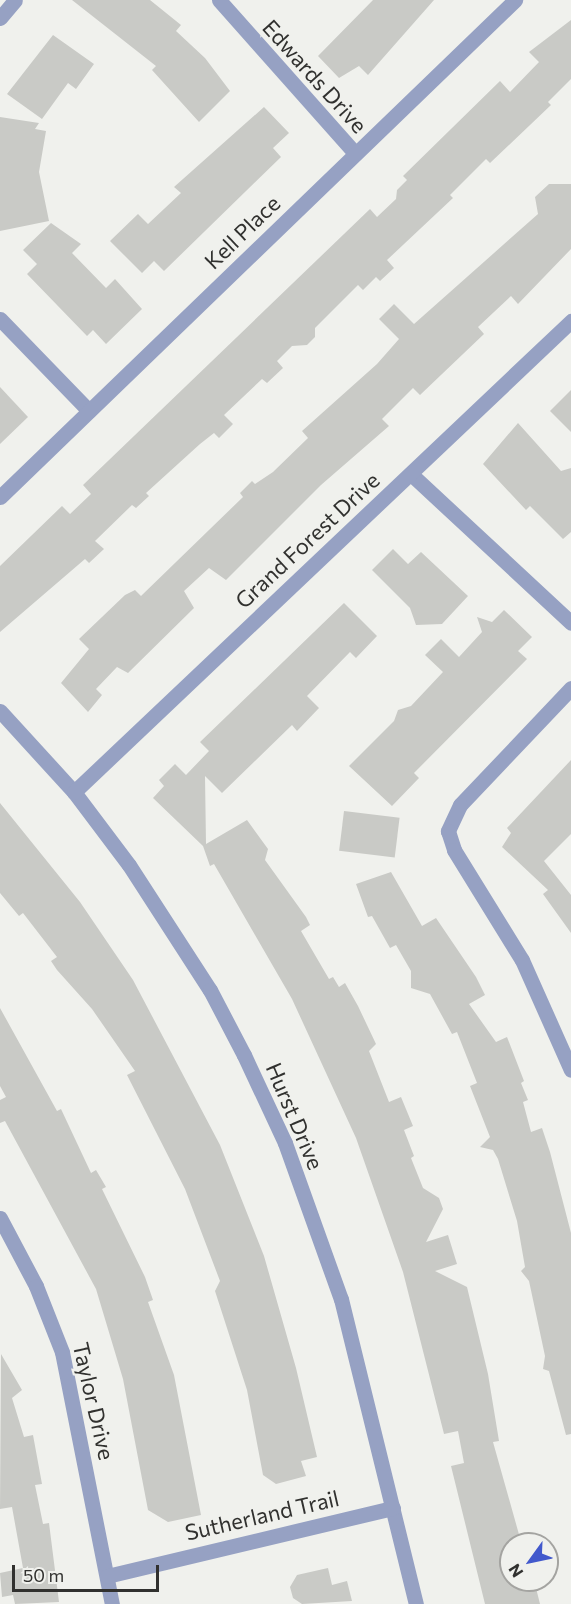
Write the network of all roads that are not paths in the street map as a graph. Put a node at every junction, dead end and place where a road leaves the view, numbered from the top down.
1 (15, 0) edge
2 (219, 0) edge
3 (515, 0) edge
4 (0, 18) edge
5 (355, 153) junction
6 (0, 320) edge
7 (571, 321) edge
8 (89, 411) junction
9 (412, 475) junction
10 (0, 497) edge
11 (571, 624) edge
12 (571, 688) edge
13 (0, 711) edge
14 (74, 792) junction
15 (571, 1070) edge
16 (0, 1218) edge
17 (393, 1508) junction
18 (108, 1576) junction
19 (112, 1604) edge
20 (416, 1604) edge

1 - 4 street
2 - 5 street, Edwards Drive
3 - 5 street, Kell Place
5 - 8 street, Kell Place
6 - 8 street
7 - 9 street, Grand Forest Drive
8 - 10 street, Kell Place
9 - 11 street
9 - 14 street, Grand Forest Drive
12 - 15 street
13 - 14 street, Hurst Drive
14 - 17 street, Hurst Drive
16 - 18 street, Taylor Drive
17 - 18 street, Sutherland Trail
17 - 20 street, Hurst Drive
18 - 19 street, Taylor Drive

